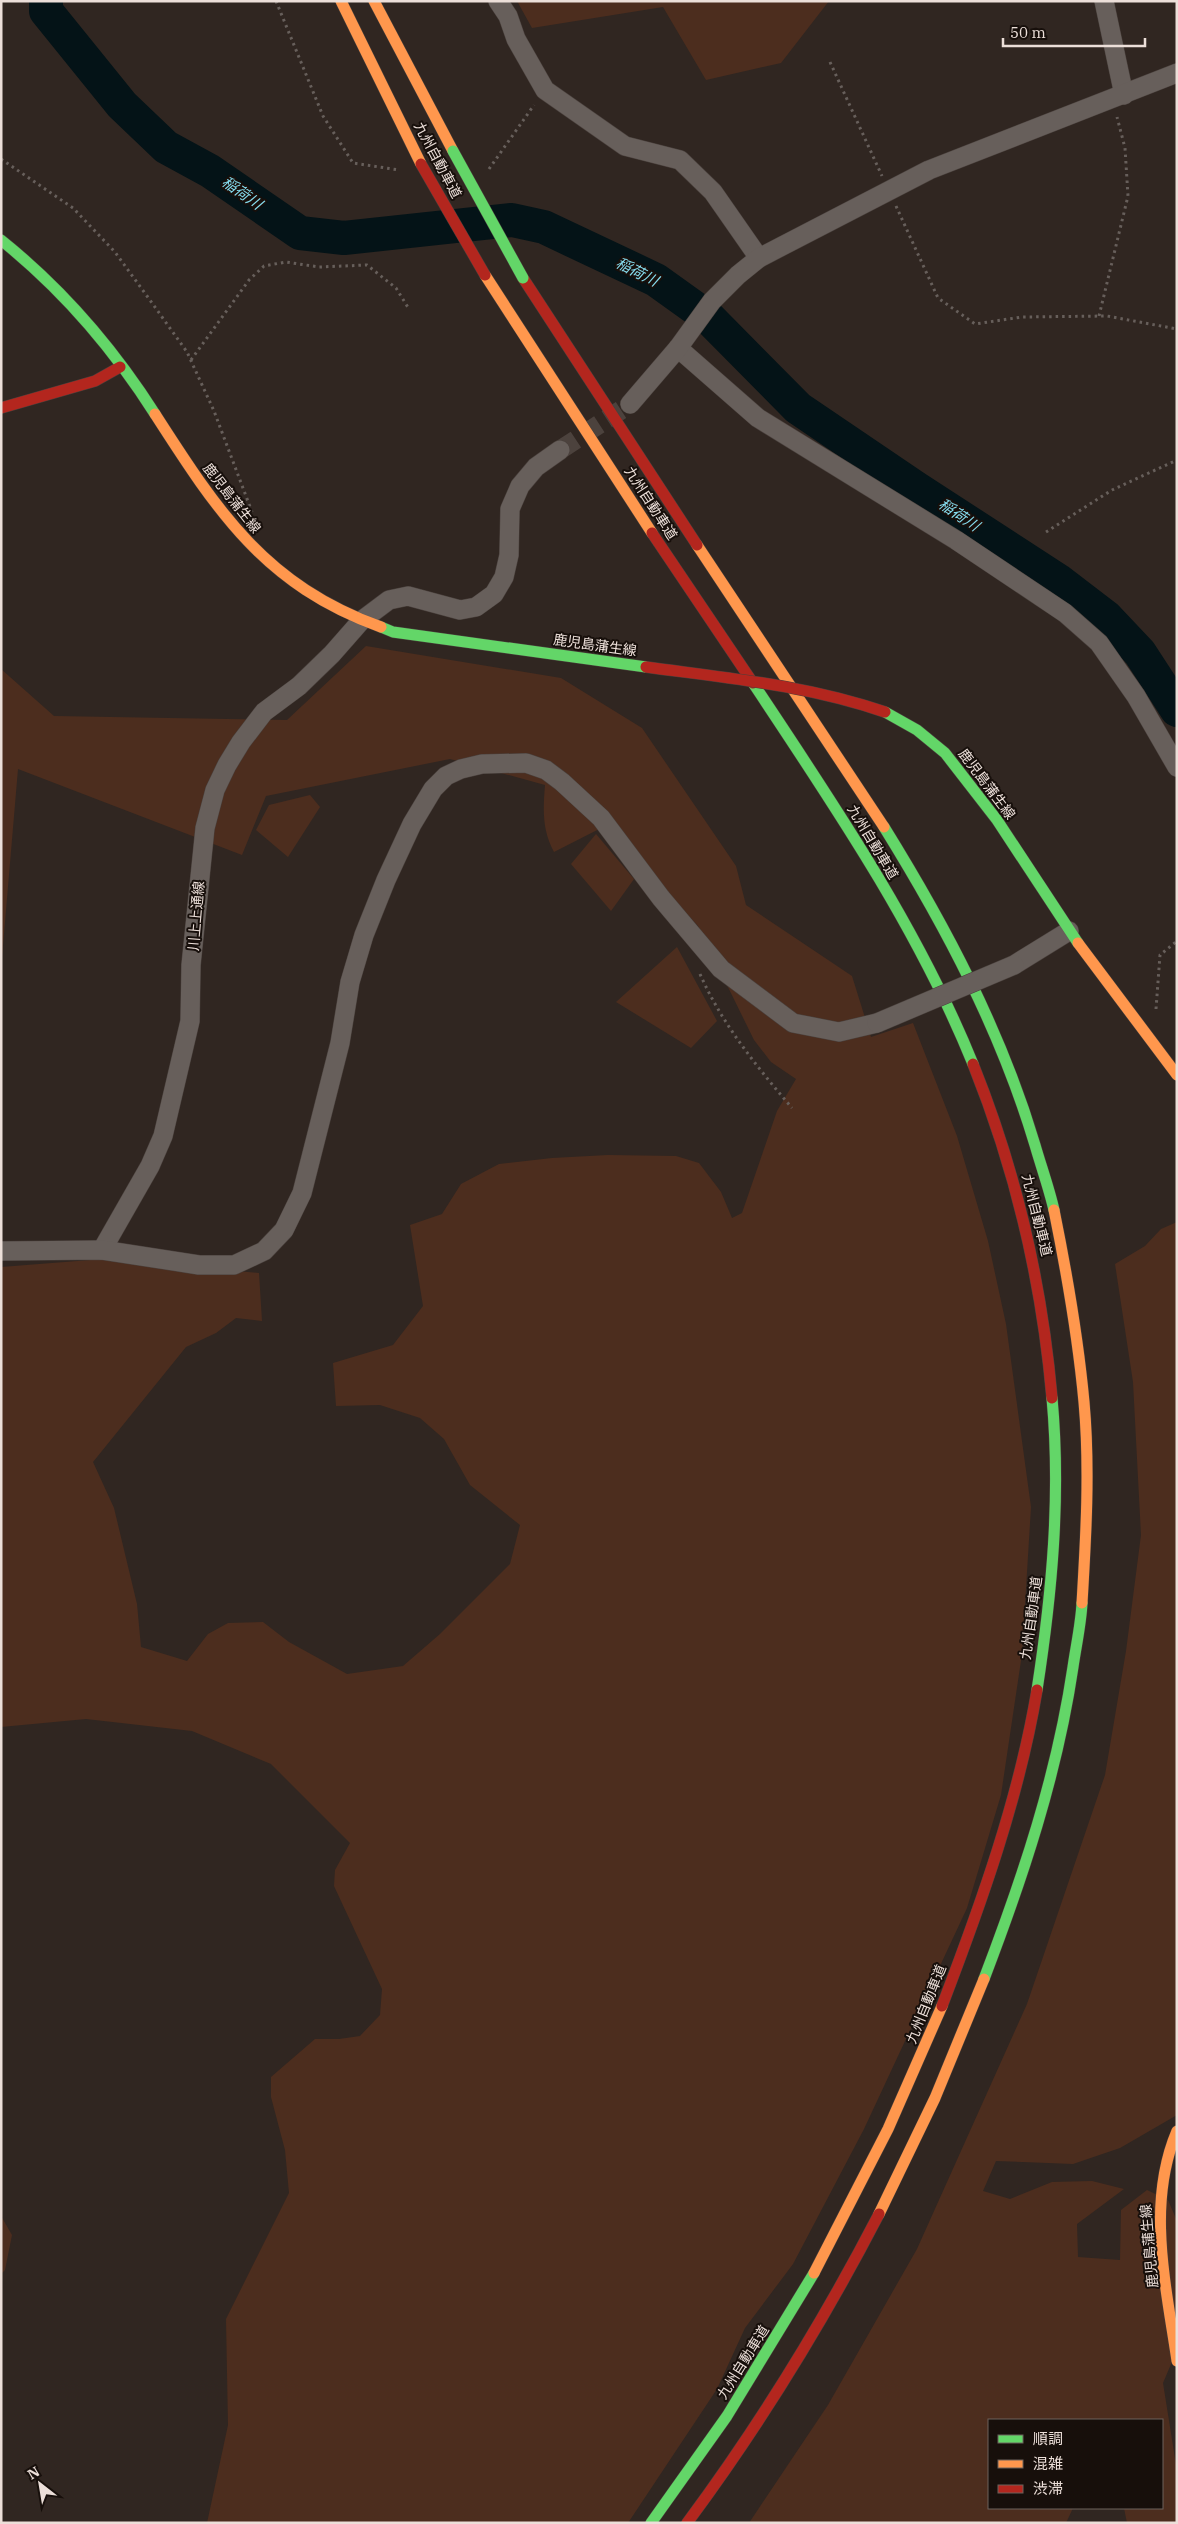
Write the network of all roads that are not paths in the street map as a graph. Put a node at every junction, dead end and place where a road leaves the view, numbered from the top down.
1 (341, 1) edge
2 (374, 1) edge
3 (498, 1) edge
4 (1104, 1) edge
5 (1177, 73) edge
6 (1118, 97) junction
7 (1, 240) edge
8 (759, 258) junction
9 (678, 348) junction
10 (120, 367) junction
11 (630, 404) tunnel mouth
12 (1, 408) edge
13 (560, 450) tunnel mouth
14 (361, 622) junction
15 (1177, 766) edge
16 (1069, 931) junction
17 (1177, 1075) edge
18 (102, 1250) junction
19 (1, 1251) edge
20 (1177, 2131) edge
21 (1177, 2361) edge
22 (650, 2523) edge
23 (687, 2523) edge

1 - 22 main road, 九州自動車道, bridge
2 - 23 main road, 九州自動車道, bridge
3 - 8 street
4 - 6 street
5 - 6 street
6 - 8 street
7 - 10 main road, 鹿児島蒲生線
8 - 9 street
9 - 11 street
9 - 15 street
10 - 12 main road
10 - 14 main road, 鹿児島蒲生線
13 - 14 street, 川上上通線
14 - 16 main road, 鹿児島蒲生線, bridge
14 - 18 street, 川上上通線
16 - 17 main road, 鹿児島蒲生線
16 - 18 street, bridge
18 - 19 street
20 - 21 main road, 鹿児島蒲生線

